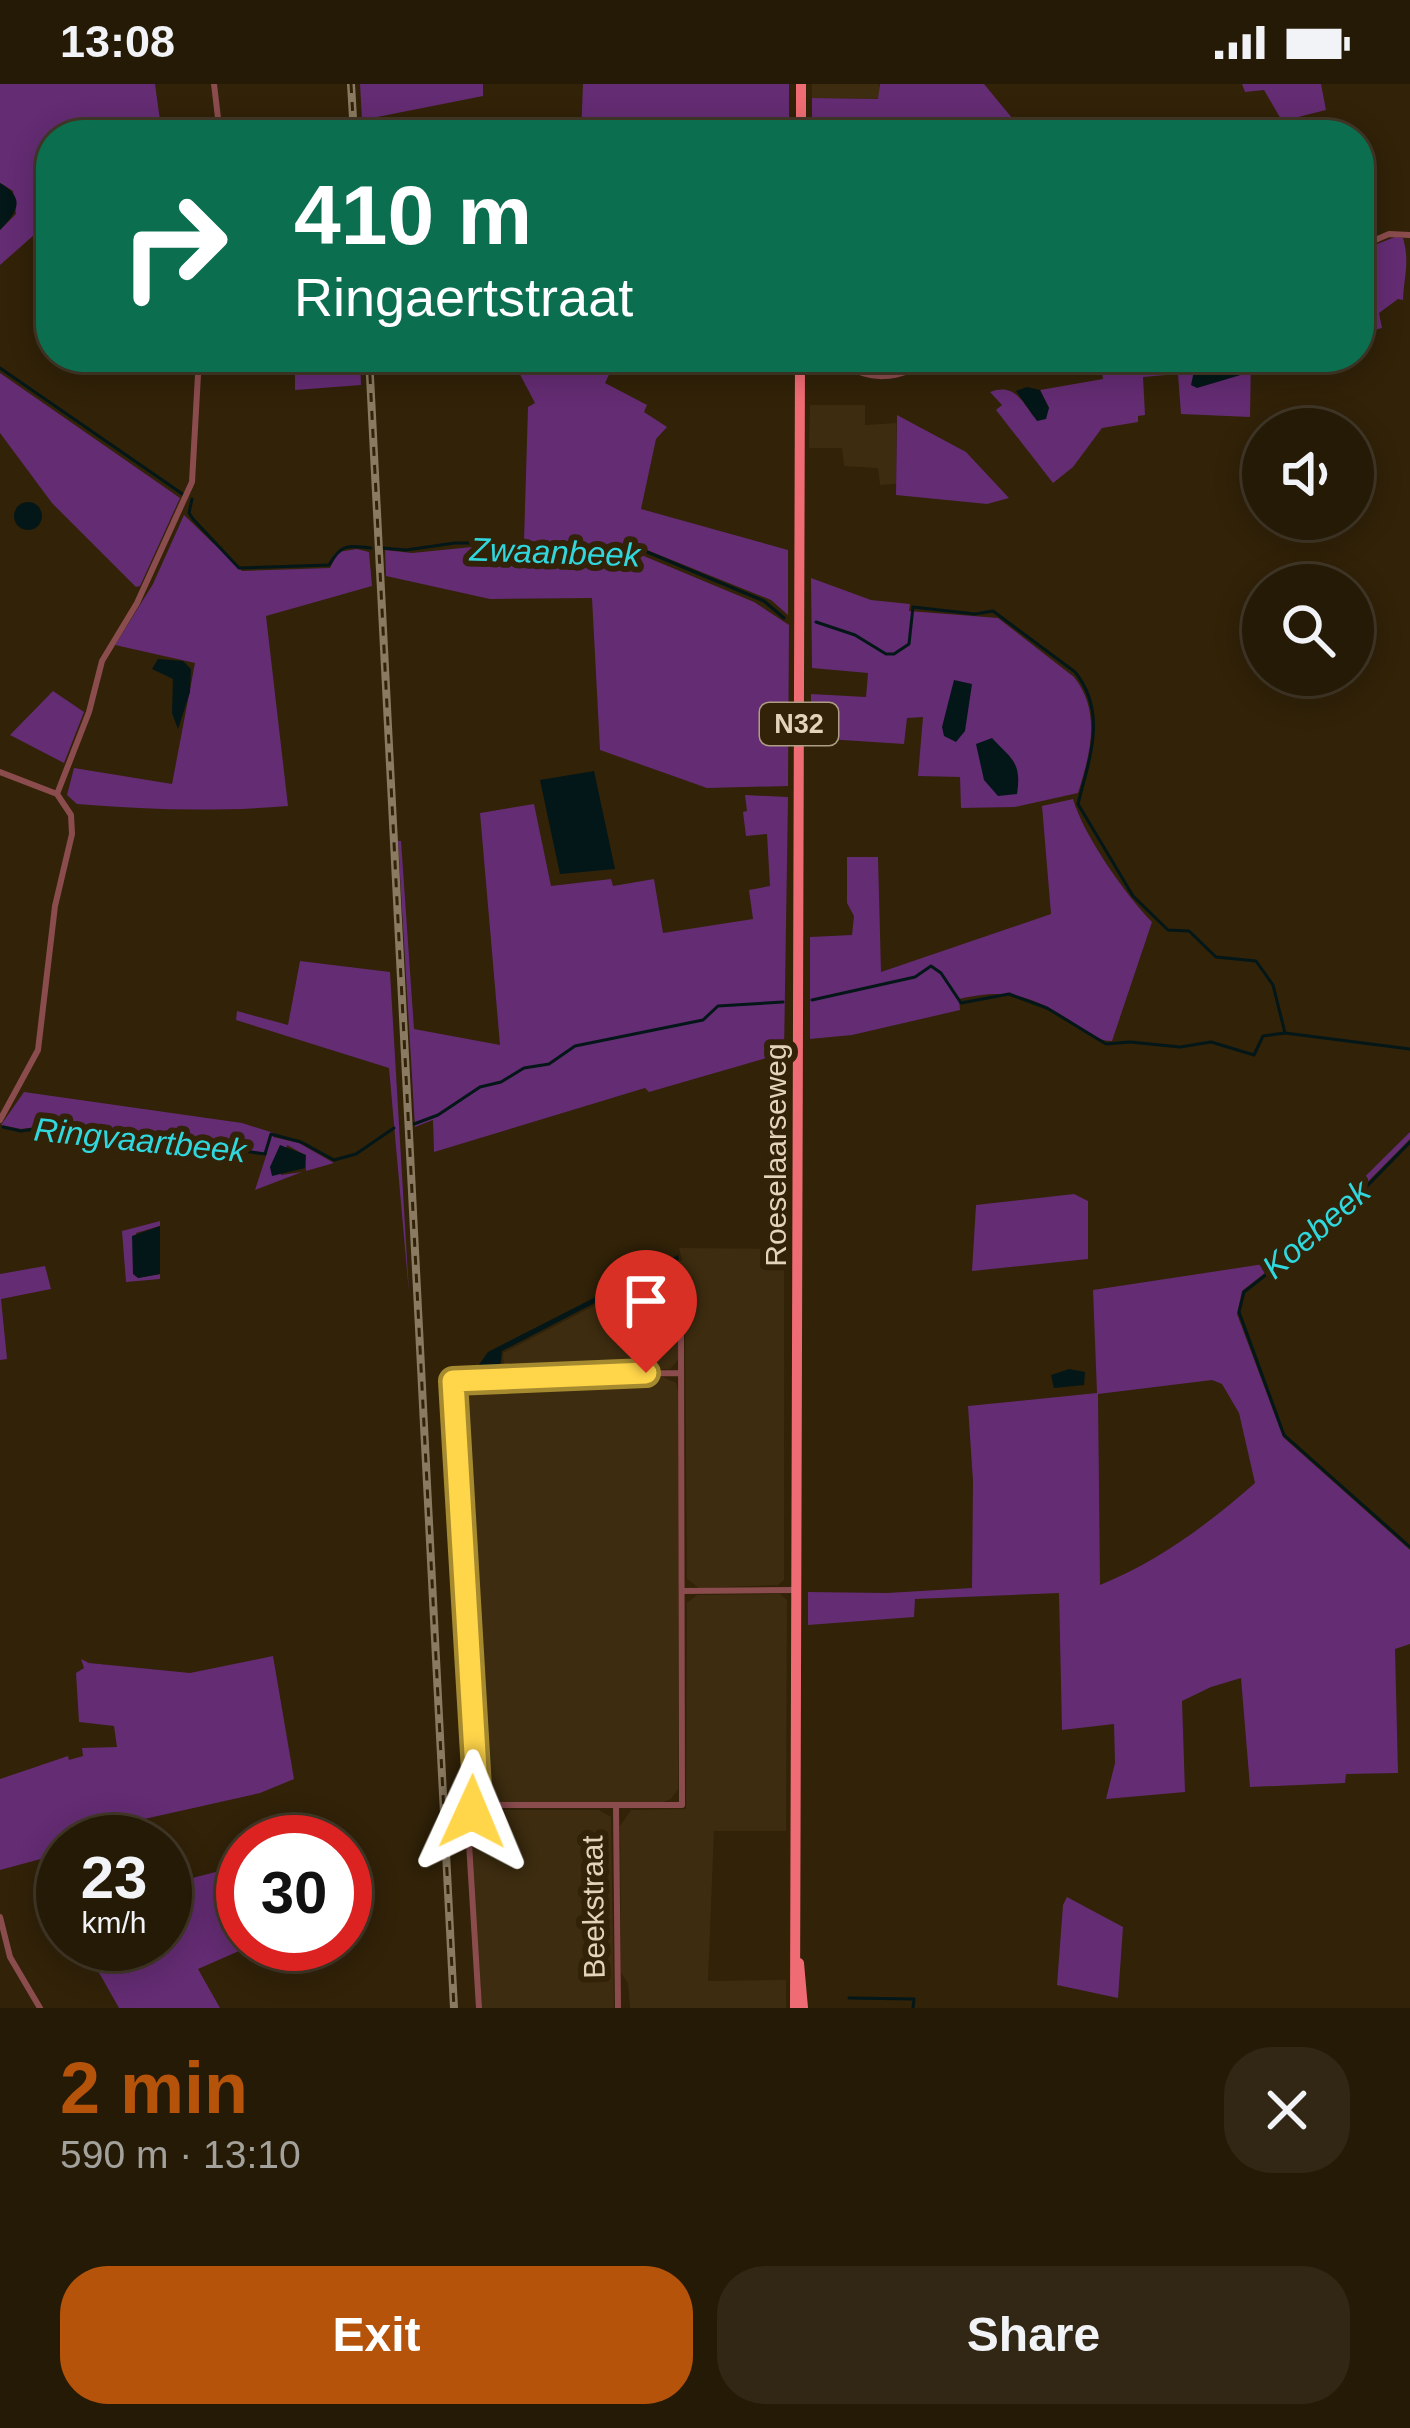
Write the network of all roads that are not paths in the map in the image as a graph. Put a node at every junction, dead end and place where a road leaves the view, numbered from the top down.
1 (214, 84) edge
2 (801, 84) edge
3 (218, 120) edge
4 (801, 120) edge
5 (1410, 235) edge
6 (1374, 240) edge
7 (198, 372) edge
8 (800, 372) edge
9 (870, 372) edge
10 (905, 372) edge
11 (0, 772) edge
12 (58, 794) junction
13 (0, 1120) edge
14 (681, 1334) dead end
15 (681, 1373) junction
16 (798, 1590) junction
17 (682, 1591) junction
18 (478, 1805) junction
19 (616, 1806) junction
20 (0, 1917) edge
21 (40, 2008) edge
22 (479, 2008) edge
23 (618, 2008) edge
24 (799, 2008) edge

1 - 3 street
2 - 4 main road
5 - 6 street
7 - 12 street
8 - 16 main road, Roeselaarseweg / N32
9 - 10 street
11 - 12 street
12 - 13 street
14 - 15 street
15 - 17 street
15 - 18 street
16 - 17 street
16 - 24 main road, Roeselaarseweg / N32
17 - 19 street
18 - 19 street
18 - 22 street
19 - 23 street, Beekstraat
20 - 21 street

